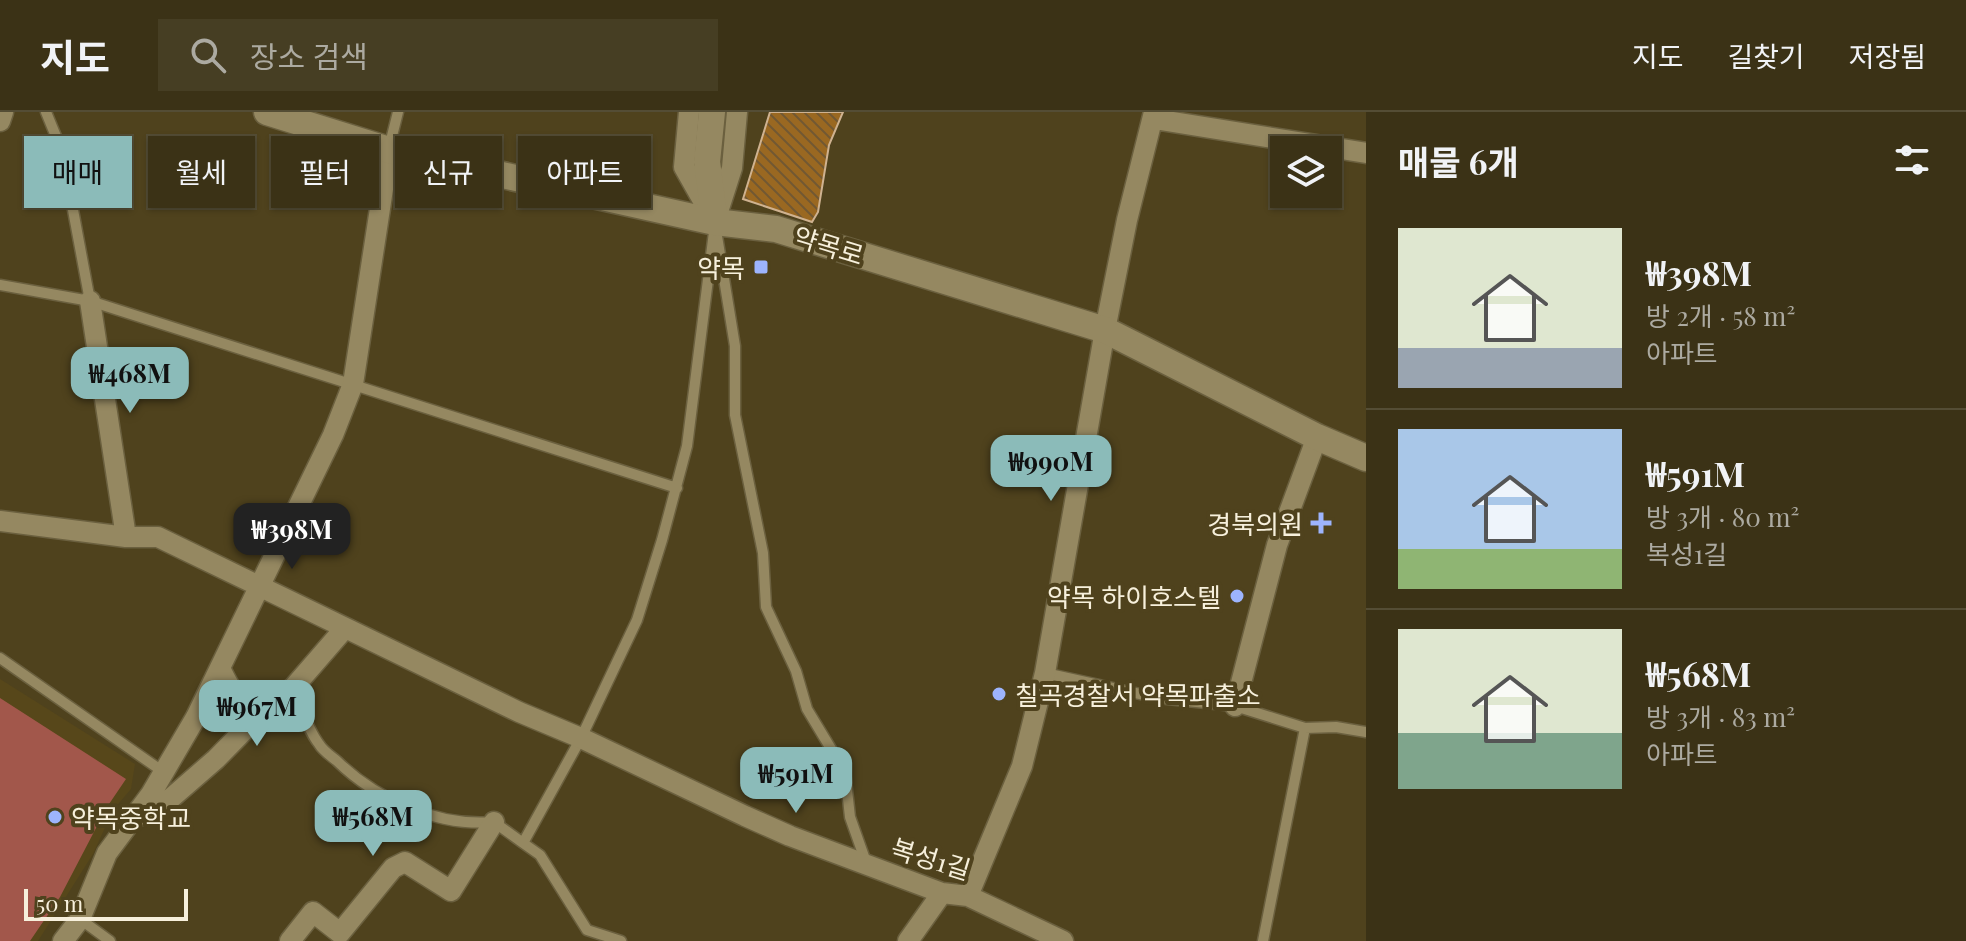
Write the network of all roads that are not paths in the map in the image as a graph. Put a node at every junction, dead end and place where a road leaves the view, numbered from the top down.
1 (3, 112) edge
2 (46, 112) edge
3 (267, 112) edge
4 (398, 112) edge
5 (689, 112) edge
6 (712, 112) edge
7 (737, 112) edge
8 (1154, 115) edge
9 (0, 121) edge
10 (389, 150) junction
11 (1366, 153) edge
12 (715, 222) junction
13 (0, 285) edge
14 (90, 301) junction
15 (1105, 330) junction
16 (353, 384) junction
17 (1317, 437) junction
18 (1366, 458) edge
19 (677, 488) junction
20 (0, 521) edge
21 (126, 537) junction
22 (260, 587) junction
23 (345, 628) junction
24 (0, 658) edge
25 (220, 668) junction
26 (1045, 673) junction
27 (293, 688) junction
28 (269, 705) junction
29 (1235, 706) junction
30 (1305, 728) junction
31 (1366, 732) edge
32 (581, 738) junction
33 (162, 771) junction
34 (130, 821) junction
35 (494, 822) junction
36 (523, 843) junction
37 (867, 865) junction
38 (942, 893) junction
39 (968, 896) junction
40 (80, 919) junction
41 (63, 941) edge
42 (110, 941) edge
43 (290, 941) edge
44 (621, 941) edge
45 (908, 941) edge
46 (1063, 941) edge
47 (1263, 941) edge

1 - 9 street
2 - 14 lane
3 - 10 street, 약목로
4 - 10 lane
5 - 12 street
6 - 12 street
7 - 12 street
8 - 11 street
8 - 15 street
10 - 12 street, 약목로
10 - 16 street
12 - 15 street, 약목로
12 - 19 lane
12 - 37 lane
13 - 14 lane
14 - 16 lane
14 - 21 street
15 - 17 street, 약목로
15 - 26 street
16 - 19 lane
16 - 22 street
17 - 18 street, 약목로
17 - 29 street
19 - 32 lane
20 - 21 street, 복성1길
21 - 22 street, 복성1길
22 - 23 street, 복성1길
22 - 25 street
23 - 27 street
23 - 32 street, 복성1길
24 - 33 lane
25 - 28 street
25 - 33 street
26 - 29 lane
26 - 39 street
27 - 28 street
27 - 35 lane
28 - 34 street
29 - 30 lane
30 - 31 lane
30 - 47 lane
32 - 36 lane
32 - 37 street, 복성1길
33 - 34 street
34 - 40 street
35 - 36 lane
35 - 43 street
36 - 44 lane
37 - 38 street, 복성1길
38 - 39 street, 복성1길
38 - 45 street
39 - 46 street, 복성1길
40 - 41 street
40 - 42 lane

